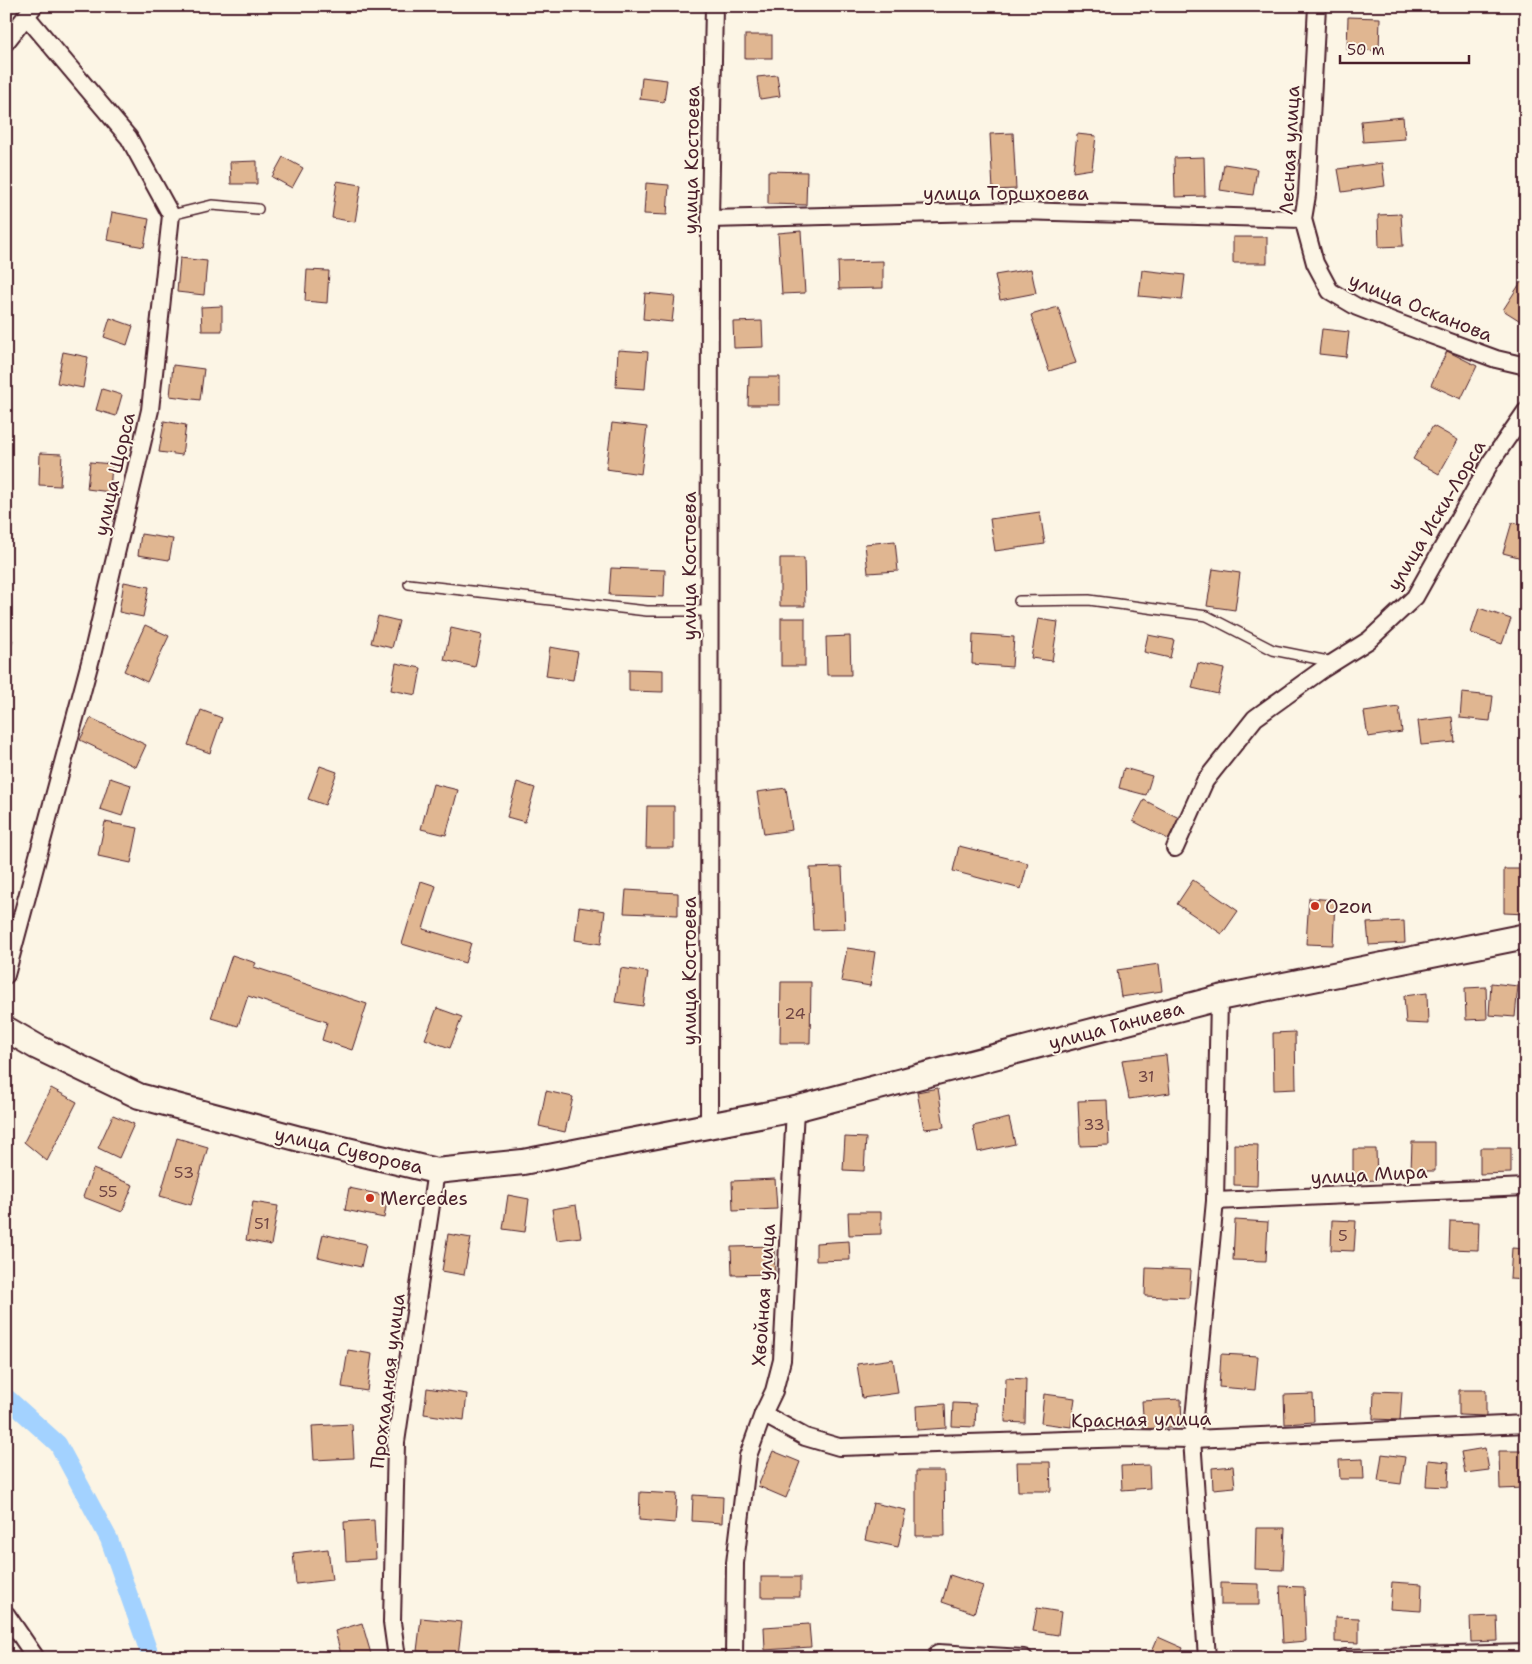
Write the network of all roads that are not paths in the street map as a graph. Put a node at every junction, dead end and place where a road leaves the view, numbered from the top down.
1 (714, 6) edge
2 (1317, 6) edge
3 (31, 12) edge
4 (6, 42) edge
5 (258, 209) dead end
6 (171, 214) junction
7 (710, 219) junction
8 (1302, 219) junction
9 (1330, 291) joint
10 (1526, 366) edge
11 (1526, 411) edge
12 (409, 584) dead end
13 (1019, 602) dead end
14 (708, 611) junction
15 (1334, 662) junction
16 (1175, 848) dead end
17 (1526, 936) edge
18 (6, 974) edge
19 (1218, 998) junction
20 (6, 1029) edge
21 (795, 1109) junction
22 (709, 1125) junction
23 (436, 1170) junction
24 (1526, 1187) edge
25 (1214, 1201) junction
26 (763, 1414) junction
27 (1526, 1424) edge
28 (1192, 1439) junction
29 (6, 1614) edge
30 (938, 1653) dead end
31 (1526, 1654) edge
32 (36, 1658) edge
33 (397, 1658) edge
34 (734, 1658) edge
35 (1024, 1658) edge
36 (1207, 1658) edge
37 (1345, 1658) edge

1 - 7 street, улица Костоева
2 - 8 street, Лесная улица
3 - 4 street
3 - 6 street
5 - 6 lane
6 - 18 street, улица Щорса
7 - 8 street, улица Торшхоева
7 - 14 street, улица Костоева
8 - 9 street, Лесная улица
9 - 10 street, улица Осканова
11 - 15 street, улица Иски-Лорса
12 - 14 lane
13 - 15 lane
14 - 22 street, улица Костоева
15 - 16 street, улица Иски-Лорса
17 - 19 main road, улица Ганиева
19 - 21 main road, улица Ганиева
19 - 25 street
20 - 23 main road, улица Суворова
21 - 22 main road, улица Ганиева
21 - 26 street, Хвойная улица
22 - 23 main road, улица Суворова
23 - 33 street, Прохладная улица
24 - 25 street, улица Мира
25 - 28 street
26 - 28 street, Красная улица
26 - 34 street, Хвойная улица
27 - 28 street, Красная улица
28 - 36 street
29 - 32 street
30 - 35 street
31 - 37 street

